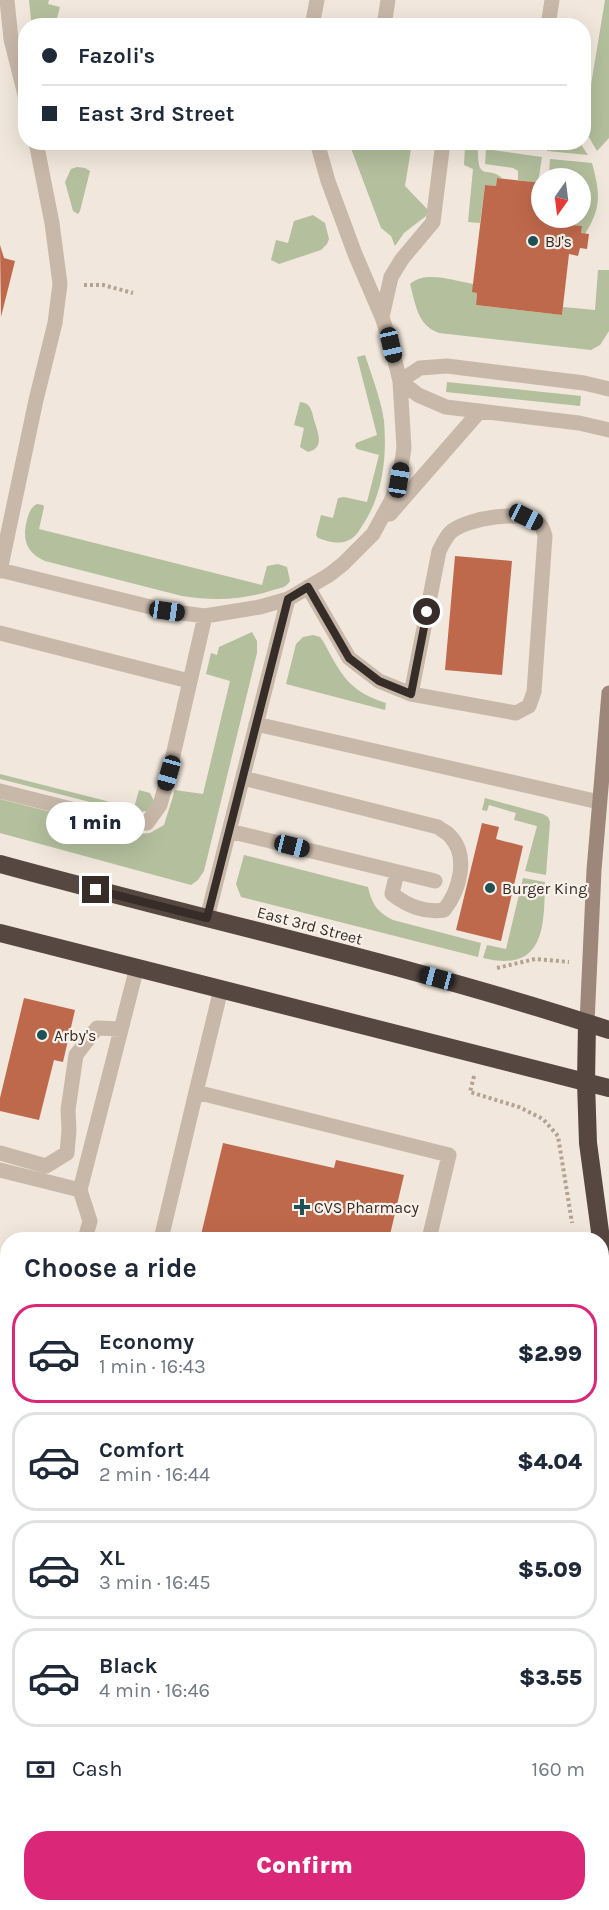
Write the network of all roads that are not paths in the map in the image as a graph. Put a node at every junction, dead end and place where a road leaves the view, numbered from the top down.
1 (7, 0) edge
2 (317, 0) edge
3 (388, 0) edge
4 (552, 0) edge
5 (314, 18) edge
6 (385, 18) edge
7 (549, 18) edge
8 (18, 67) edge
9 (38, 150) edge
10 (318, 150) edge
11 (442, 150) edge
12 (381, 317) junction
13 (400, 381) junction
14 (609, 389) edge
15 (480, 411) junction
16 (609, 430) edge
17 (373, 534) junction
18 (0, 570) edge
19 (308, 587) junction
20 (288, 599) junction
21 (205, 616) junction
22 (0, 633) edge
23 (189, 681) junction
24 (609, 693) edge
25 (411, 694) junction
26 (256, 724) junction
27 (243, 778) junction
28 (0, 791) edge
29 (599, 802) junction
30 (229, 831) junction
31 (0, 864) edge
32 (397, 872) junction
33 (435, 881) dead end
34 (207, 918) junction
35 (0, 933) edge
36 (137, 967) junction
37 (221, 989) junction
38 (587, 1023) junction
39 (121, 1029) junction
40 (609, 1030) edge
41 (586, 1082) junction
42 (609, 1088) edge
43 (196, 1092) junction
44 (0, 1153) edge
45 (0, 1170) edge
46 (80, 1190) junction
47 (88, 1232) edge
48 (163, 1232) edge
49 (431, 1232) edge
50 (600, 1232) edge

1 - 8 lane
2 - 5 lane
3 - 6 lane
4 - 7 lane
9 - 18 lane
10 - 12 lane
11 - 12 lane
12 - 13 lane
13 - 14 lane
13 - 15 lane
13 - 17 lane
15 - 16 lane
15 - 17 lane
17 - 19 lane
18 - 21 lane
19 - 20 lane
19 - 25 lane
20 - 21 lane
20 - 26 lane
21 - 23 lane
22 - 23 lane
23 - 28 lane
24 - 29 main road
25 - 25 lane
26 - 27 lane
26 - 29 lane
27 - 30 lane
27 - 32 lane
29 - 38 main road
30 - 32 lane
30 - 34 lane
31 - 34 highway, East 3rd Street
32 - 33 lane
34 - 38 highway, East 3rd Street
35 - 36 highway
36 - 37 highway
36 - 39 lane
37 - 41 highway
37 - 43 lane
38 - 40 highway, East 3rd Street
38 - 41 highway
39 - 44 lane
39 - 46 lane
41 - 42 highway
41 - 50 highway
43 - 48 lane
43 - 49 lane
45 - 46 lane
46 - 47 lane

